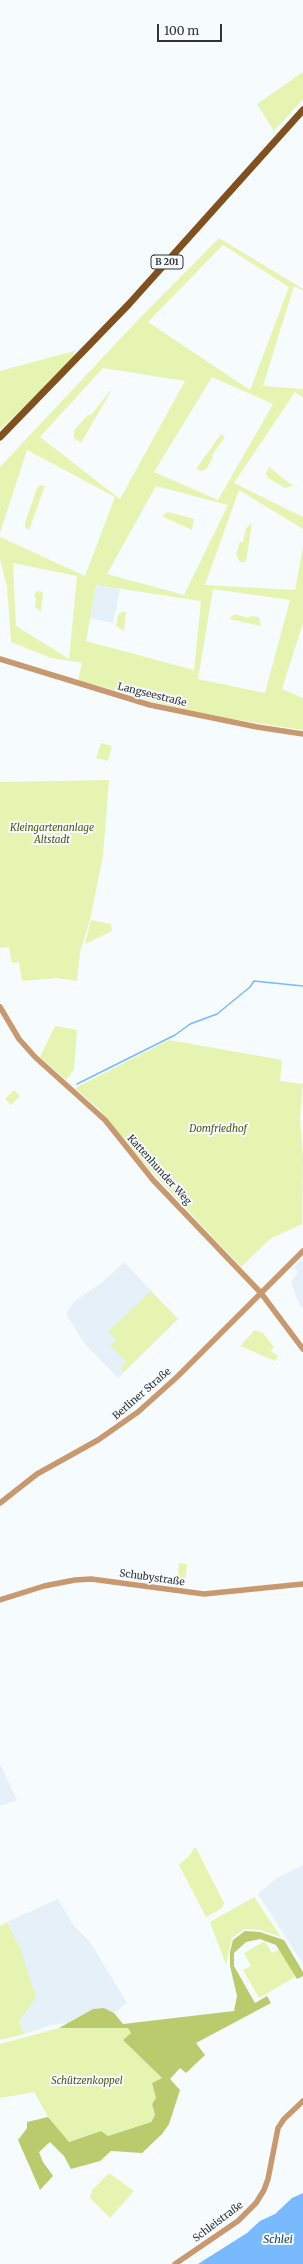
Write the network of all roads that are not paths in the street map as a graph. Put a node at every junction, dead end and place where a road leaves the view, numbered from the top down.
1 (303, 110) edge
2 (0, 437) edge
3 (0, 660) edge
4 (303, 734) edge
5 (0, 1007) edge
6 (303, 1251) edge
7 (261, 1293) junction
8 (303, 1348) edge
9 (0, 1503) edge
10 (303, 1584) edge
11 (0, 1600) edge
12 (303, 2101) edge
13 (175, 2264) edge

1 - 2 main road, B 201
3 - 4 street, Langseestraße
5 - 7 street, Kattenhunder Weg
6 - 7 street, Berliner Straße
7 - 8 street, Kattenhunder Weg
7 - 9 street, Berliner Straße
10 - 11 street, Schubystraße
12 - 13 street, Schleistraße

